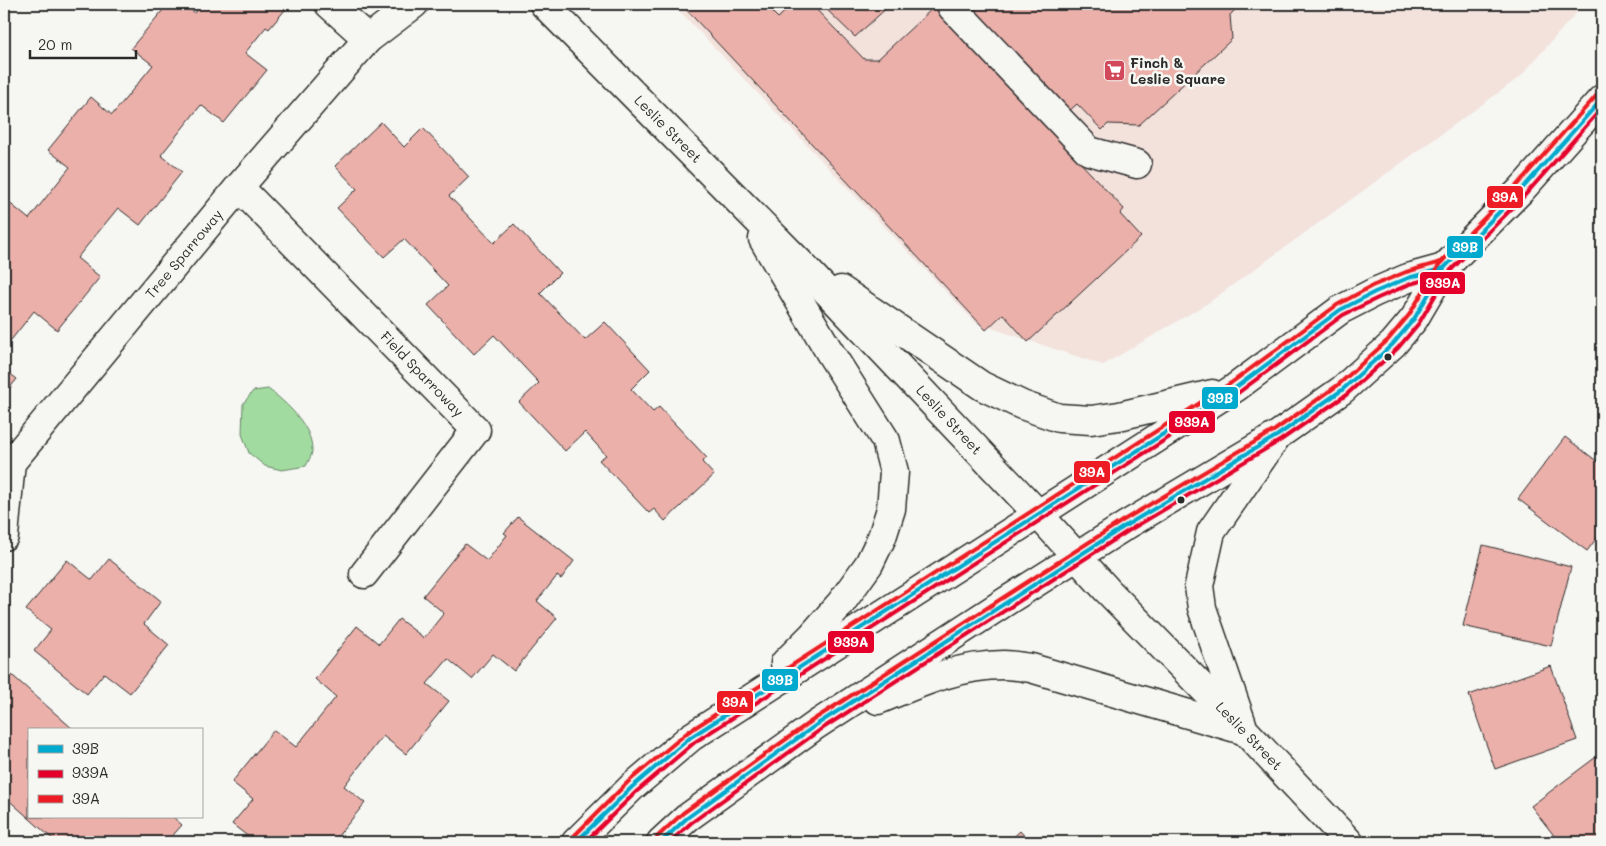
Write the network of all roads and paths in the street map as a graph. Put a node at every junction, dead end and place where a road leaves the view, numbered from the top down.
1 (329, 4) edge
2 (414, 4) edge
3 (544, 4) edge
4 (952, 7) dead end
5 (368, 39) junction
6 (1602, 99) edge
7 (1137, 164) dead end
8 (239, 187) junction
9 (744, 206) junction
10 (799, 262) junction
11 (1444, 268) junction
12 (1235, 388) junction
13 (1278, 434) junction
14 (7, 466) edge
15 (1039, 515) junction
16 (4, 536) edge
17 (1077, 557) junction
18 (364, 574) dead end
19 (751, 697) junction
20 (816, 725) junction
21 (1244, 730) junction
22 (576, 842) edge
23 (661, 842) edge
24 (1349, 842) edge

1 - 5 main road
2 - 5 main road, Tree Sparroway
3 - 9 main road, Leslie Street
4 - 7 main road
5 - 8 main road, Tree Sparroway
6 - 11 main road
8 - 14 main road, Tree Sparroway
8 - 18 main road, Field Sparroway
9 - 10 main road, Leslie Street
9 - 19 main road
10 - 12 main road
10 - 15 main road, Leslie Street
11 - 12 main road
11 - 13 main road
12 - 15 main road
13 - 17 main road
13 - 21 main road
14 - 16 main road
15 - 17 main road, Leslie Street
15 - 19 main road
17 - 20 main road
17 - 21 main road, Leslie Street
19 - 22 main road
20 - 21 main road
20 - 23 main road
21 - 24 main road, Leslie Street

